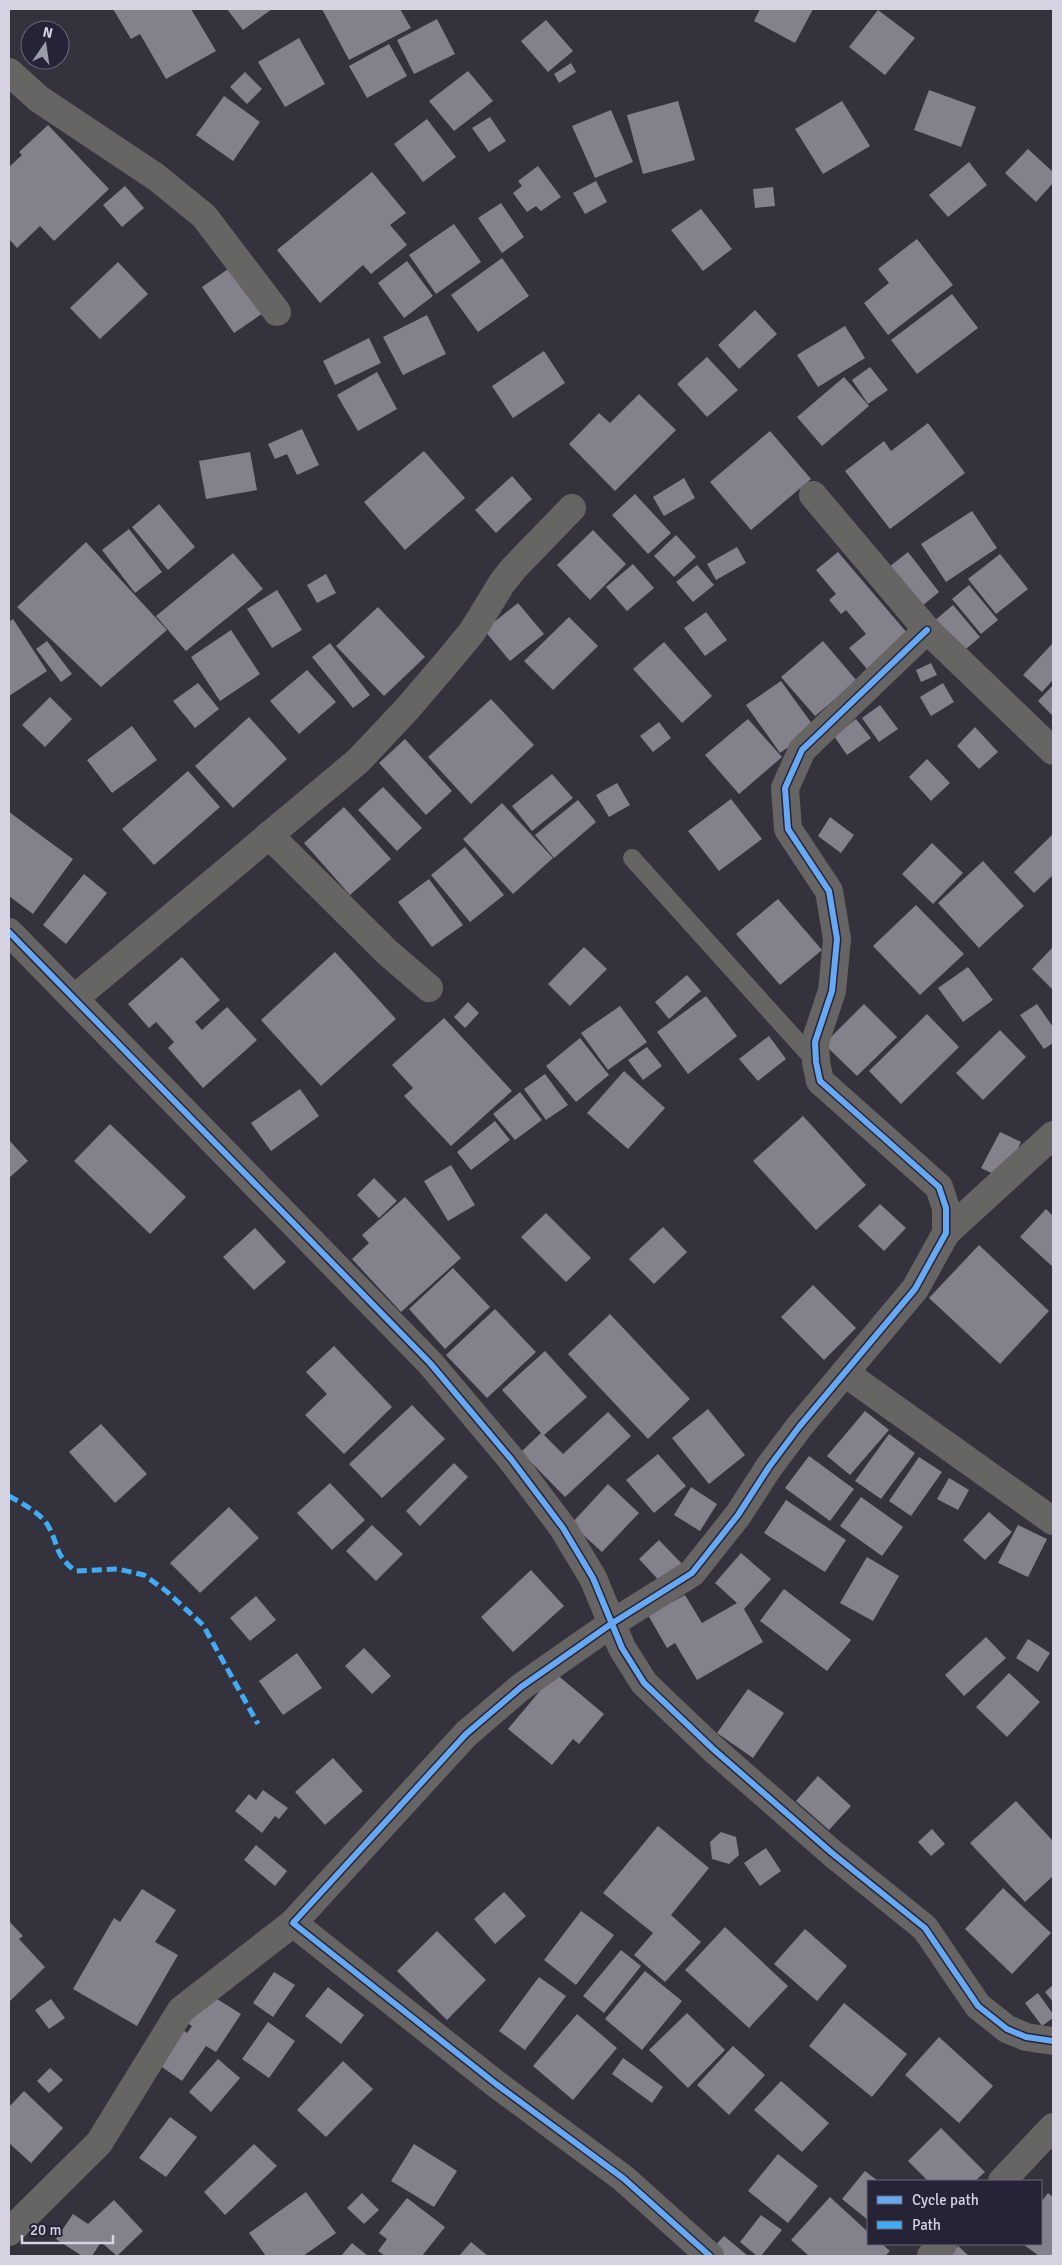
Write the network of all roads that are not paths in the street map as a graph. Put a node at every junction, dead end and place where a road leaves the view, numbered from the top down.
1 (9, 72) edge
2 (277, 312) dead end
3 (813, 495) dead end
4 (572, 508) dead end
5 (927, 630) junction
6 (1053, 751) edge
7 (269, 835) junction
8 (632, 858) dead end
9 (9, 932) edge
10 (429, 988) dead end
11 (75, 998) junction
12 (816, 1062) junction
13 (1053, 1135) edge
14 (946, 1232) junction
15 (844, 1373) junction
16 (1053, 1521) edge
17 (611, 1624) junction
18 (293, 1924) junction
19 (1051, 2043) edge
20 (1053, 2127) edge
21 (1003, 2180) edge
22 (9, 2232) edge
23 (942, 2245) edge
24 (710, 2256) edge
25 (932, 2256) edge

1 - 2 street
3 - 5 street
4 - 7 street
5 - 6 street
5 - 12 street
7 - 10 street
7 - 11 street
8 - 12 lane
9 - 11 street
11 - 17 street
12 - 14 street
13 - 14 street
14 - 15 street
15 - 16 street
15 - 17 street
17 - 18 street
17 - 19 street
18 - 22 street
18 - 24 street
20 - 21 street
23 - 25 street

